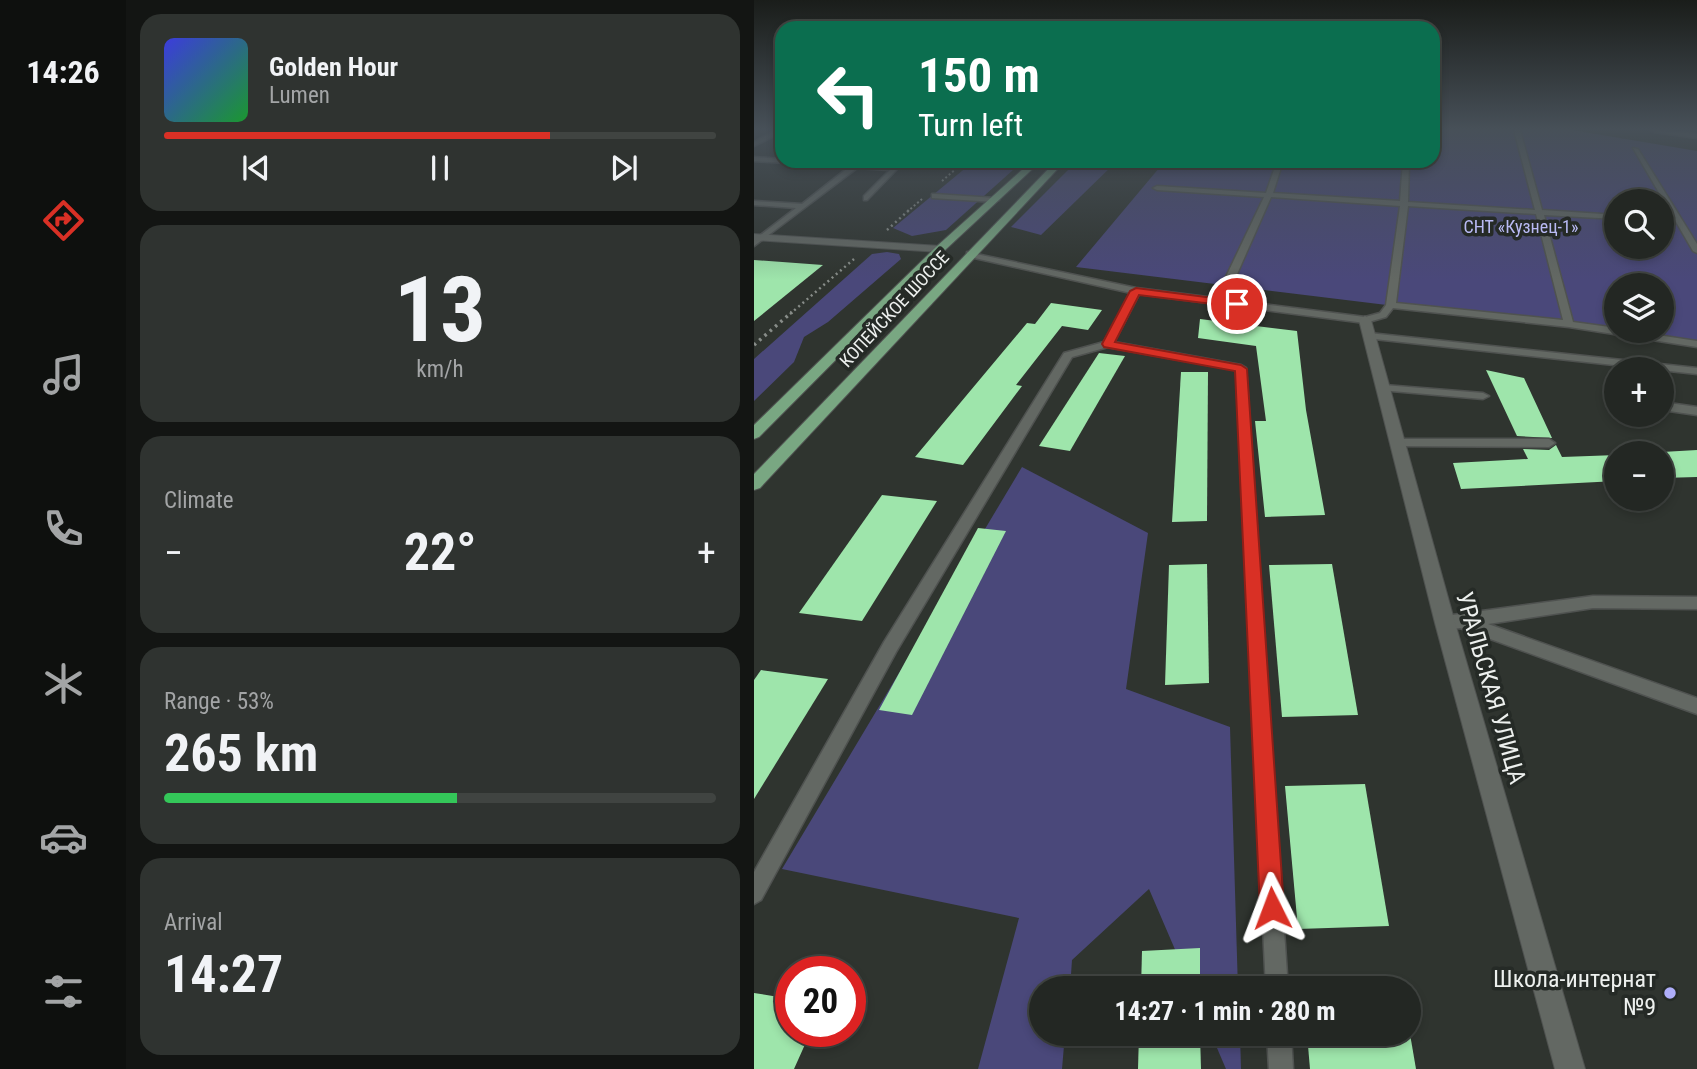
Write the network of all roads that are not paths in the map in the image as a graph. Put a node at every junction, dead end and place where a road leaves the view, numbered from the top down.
1 (837, 180) edge
2 (884, 180) edge
3 (1017, 180) edge
4 (1039, 180) edge
5 (1274, 180) edge
6 (1405, 180) edge
7 (1530, 180) edge
8 (1654, 180) edge
9 (1157, 188) dead end
10 (935, 196) dead end
11 (1268, 197) junction
12 (867, 198) dead end
13 (995, 200) junction
14 (754, 203) edge
15 (1404, 205) junction
16 (804, 206) junction
17 (1539, 212) junction
18 (1604, 215) edge
19 (1674, 220) edge
20 (1679, 220) junction
21 (759, 237) edge
22 (754, 244) edge
23 (1697, 251) edge
24 (955, 252) junction
25 (1229, 281) dead end
26 (1136, 291) junction
27 (1392, 305) junction
28 (1569, 324) junction
29 (1367, 328) junction
30 (1108, 344) junction
31 (1697, 344) edge
32 (1604, 365) edge
33 (1674, 370) edge
34 (1697, 371) edge
35 (1384, 388) junction
36 (1483, 396) dead end
37 (1674, 408) edge
38 (1697, 411) edge
39 (754, 434) edge
40 (1398, 443) junction
41 (1549, 443) dead end
42 (754, 484) edge
43 (1697, 603) edge
44 (1452, 622) junction
45 (1697, 706) edge
46 (754, 893) edge
47 (1276, 976) edge
48 (1280, 1046) edge
49 (1281, 1069) edge
50 (1570, 1069) edge

1 - 16 lane
2 - 12 lane
3 - 13 main road, КОПЕЙСКОЕ ШОССЕ
4 - 24 main road, КОПЕЙСКОЕ ШОССЕ
5 - 11 lane
6 - 15 lane
7 - 17 lane
8 - 20 lane
9 - 11 lane
10 - 13 lane
11 - 15 lane
11 - 25 lane
13 - 24 main road, КОПЕЙСКОЕ ШОССЕ
14 - 16 lane
15 - 17 lane
15 - 27 lane
16 - 21 lane
17 - 18 lane
17 - 28 lane
19 - 20 lane
20 - 23 lane
21 - 22 lane
21 - 24 street
24 - 26 lane
24 - 39 main road, КОПЕЙСКОЕ ШОССЕ
24 - 42 main road, КОПЕЙСКОЕ ШОССЕ
26 - 29 lane
26 - 30 lane
27 - 28 lane
27 - 29 lane
28 - 31 lane
29 - 32 lane
29 - 35 street, УРАЛЬСКАЯ УЛИЦА
30 - 46 lane
30 - 47 lane
33 - 34 lane
35 - 36 lane
35 - 40 street, УРАЛЬСКАЯ УЛИЦА
37 - 38 lane
40 - 41 lane
40 - 44 street, УРАЛЬСКАЯ УЛИЦА
43 - 44 lane
44 - 45 lane
44 - 50 street, УРАЛЬСКАЯ УЛИЦА
48 - 49 lane

